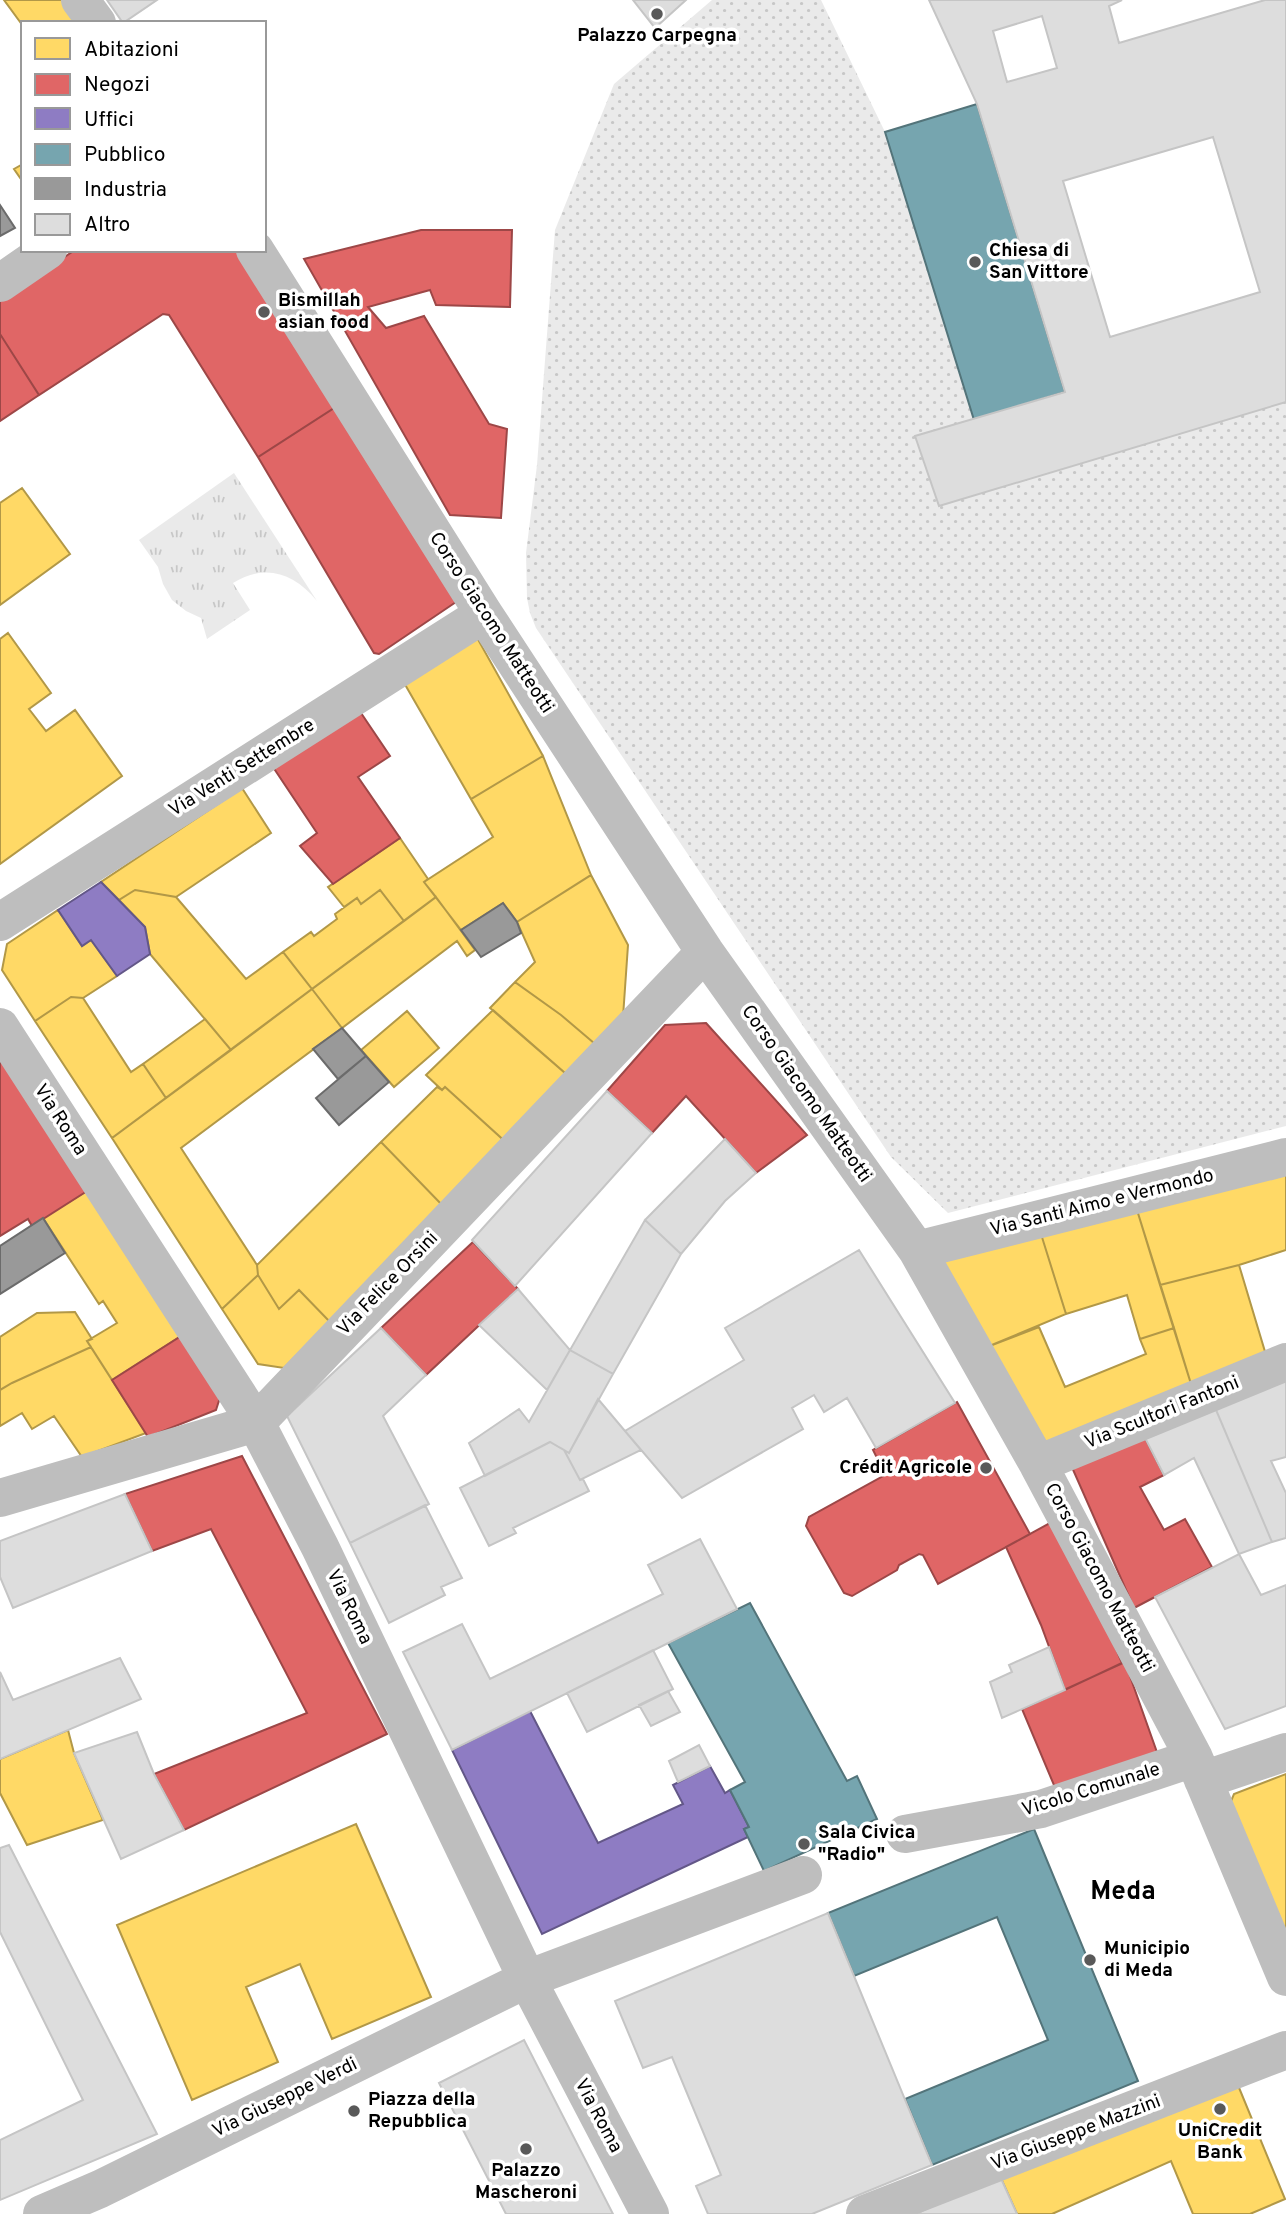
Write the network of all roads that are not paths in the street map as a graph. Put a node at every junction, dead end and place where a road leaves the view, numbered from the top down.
1 (80, 0) edge
2 (96, 21) edge
3 (45, 252) edge
4 (256, 252) edge
5 (0, 283) edge
6 (484, 614) junction
7 (0, 922) edge
8 (705, 952) junction
9 (0, 1027) edge
10 (1286, 1157) edge
11 (917, 1250) junction
12 (1286, 1362) edge
13 (256, 1423) junction
14 (1038, 1464) junction
15 (0, 1498) edge
16 (1286, 1752) edge
17 (1198, 1769) junction
18 (905, 1834) dead end
19 (803, 1875) dead end
20 (1286, 1977) edge
21 (527, 1979) junction
22 (1286, 2050) edge
23 (42, 2214) edge
24 (650, 2214) edge
25 (865, 2214) edge

1 - 2 street
3 - 5 street
4 - 6 street, Corso Giacomo Matteotti
6 - 7 street, Via Venti Settembre
6 - 8 street, Corso Giacomo Matteotti
8 - 11 street, Corso Giacomo Matteotti
8 - 13 street, Via Felice Orsini
9 - 13 street, Via Roma
10 - 11 street, Via Santi Aimo e Vermondo
11 - 14 street, Corso Giacomo Matteotti
12 - 14 street, Via Scultori Fantoni
13 - 15 street
13 - 21 street, Via Roma
14 - 17 street, Corso Giacomo Matteotti
16 - 17 street, Vicolo Comunale
17 - 18 street, Vicolo Comunale
17 - 20 street, Corso Giacomo Matteotti
19 - 21 street
21 - 23 street, Via Giuseppe Verdi
21 - 24 street, Via Roma
22 - 25 street, Via Giuseppe Mazzini

